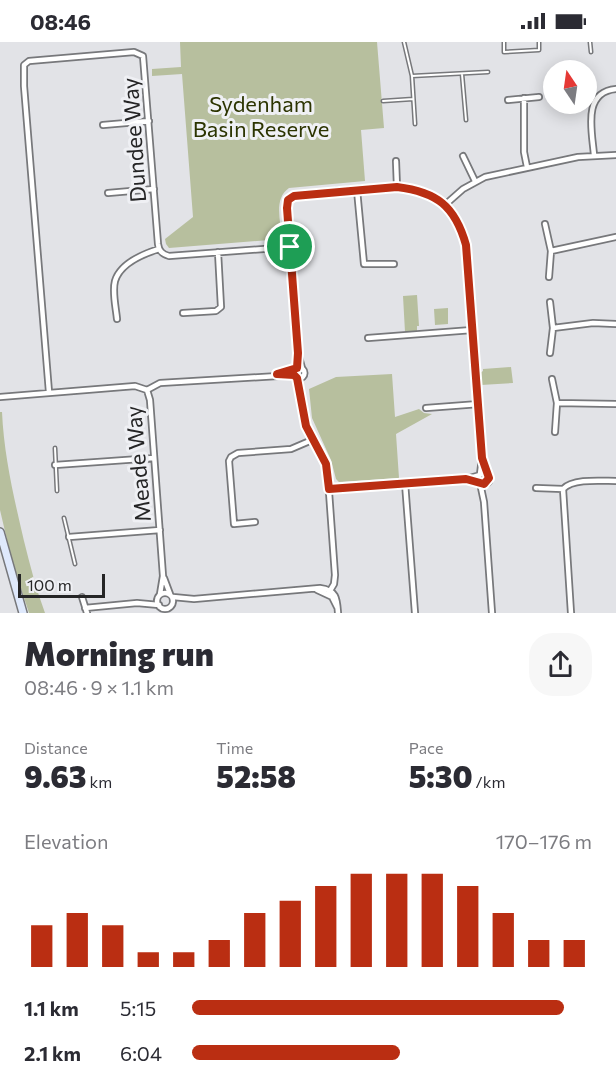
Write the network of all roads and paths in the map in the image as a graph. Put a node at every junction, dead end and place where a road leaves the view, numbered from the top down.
1 (404, 42) edge
2 (504, 42) edge
3 (538, 42) edge
4 (590, 42) edge
5 (591, 52) dead end
6 (488, 72) dead end
7 (462, 74) junction
8 (412, 76) junction
9 (616, 89) edge
10 (539, 97) dead end
11 (524, 98) junction
12 (413, 99) junction
13 (508, 100) dead end
14 (383, 101) dead end
15 (466, 120) dead end
16 (149, 121) junction
17 (415, 124) dead end
18 (103, 125) dead end
19 (594, 155) junction
20 (616, 155) edge
21 (463, 156) dead end
22 (396, 161) dead end
23 (527, 167) junction
24 (475, 181) junction
25 (397, 187) junction
26 (154, 189) junction
27 (357, 190) junction
28 (108, 193) dead end
29 (446, 204) junction
30 (545, 224) dead end
31 (616, 237) edge
32 (290, 247) junction
33 (159, 249) junction
34 (551, 251) junction
35 (218, 252) junction
36 (394, 264) dead end
37 (549, 277) dead end
38 (550, 302) dead end
39 (183, 313) dead end
40 (117, 319) dead end
41 (616, 324) edge
42 (553, 328) junction
43 (472, 330) junction
44 (368, 338) dead end
45 (550, 353) dead end
46 (297, 372) junction
47 (552, 379) dead end
48 (147, 390) junction
49 (49, 392) junction
50 (301, 394) junction
51 (0, 397) edge
52 (556, 403) junction
53 (479, 404) junction
54 (616, 404) edge
55 (426, 408) dead end
56 (555, 432) dead end
57 (312, 440) junction
58 (55, 448) dead end
59 (154, 458) junction
60 (482, 458) junction
61 (55, 465) junction
62 (480, 474) junction
63 (488, 475) junction
64 (466, 479) junction
65 (479, 482) junction
66 (616, 482) edge
67 (405, 483) junction
68 (487, 483) junction
69 (536, 488) dead end
70 (329, 489) junction
71 (563, 489) junction
72 (57, 491) dead end
73 (484, 502) junction
74 (64, 518) dead end
75 (255, 522) dead end
76 (160, 530) junction
77 (0, 532) edge
78 (69, 537) junction
79 (75, 564) dead end
80 (163, 576) junction
81 (329, 592) junction
82 (171, 595) junction
83 (159, 596) junction
84 (82, 597) dead end
85 (194, 599) junction
86 (137, 603) junction
87 (161, 608) edge
88 (170, 608) edge
89 (86, 611) edge
90 (338, 611) edge
91 (23, 613) edge
92 (415, 613) edge
93 (492, 613) edge
94 (571, 613) edge

1 - 8 lane
2 - 3 lane
4 - 5 lane
6 - 7 lane
7 - 8 lane
7 - 15 lane
8 - 12 lane
9 - 19 street
10 - 11 street
11 - 13 street
11 - 23 street
12 - 14 lane
12 - 17 lane
16 - 18 street
16 - 26 street, Dundee Way
16 - 49 street, Dundee Way
19 - 20 street
19 - 23 street
21 - 24 street
22 - 25 street
23 - 24 street
24 - 29 street
25 - 27 street
25 - 29 street
26 - 28 street
26 - 33 street, Dundee Way
27 - 32 street
27 - 36 street
29 - 43 street
30 - 34 street
31 - 34 street
32 - 35 street
32 - 46 street
33 - 35 street
33 - 40 street
34 - 37 street
35 - 39 street
38 - 42 street
41 - 42 street
42 - 45 street
43 - 44 street
43 - 53 street
46 - 48 street
46 - 50 street
46 - 50 street
47 - 52 street
48 - 49 street, Meade Way
48 - 59 street, Meade Way
49 - 51 street, Meade Way
50 - 57 street
52 - 54 street
52 - 56 street
53 - 55 street
53 - 60 street
57 - 70 street
57 - 75 street
58 - 61 lane
59 - 61 street
59 - 76 street, Meade Way
60 - 62 street
60 - 63 street
61 - 72 lane
62 - 63 street
62 - 64 street
62 - 65 street
63 - 68 street
64 - 65 street
64 - 67 street
65 - 68 street
65 - 73 street
66 - 71 street
67 - 70 street
67 - 92 street
68 - 73 street
69 - 71 street
70 - 81 street
71 - 94 street
73 - 93 street
74 - 78 lane
76 - 78 street
76 - 80 street, Meade Way
77 - 91 street
78 - 79 lane
80 - 82 street, Meade Way
80 - 83 street, Meade Way
81 - 85 street
81 - 90 street
82 - 83 street
82 - 85 street
82 - 88 street
83 - 86 street
83 - 87 street, Meade Way
84 - 89 street
85 - 88 street
86 - 87 street
86 - 89 street
87 - 88 street

